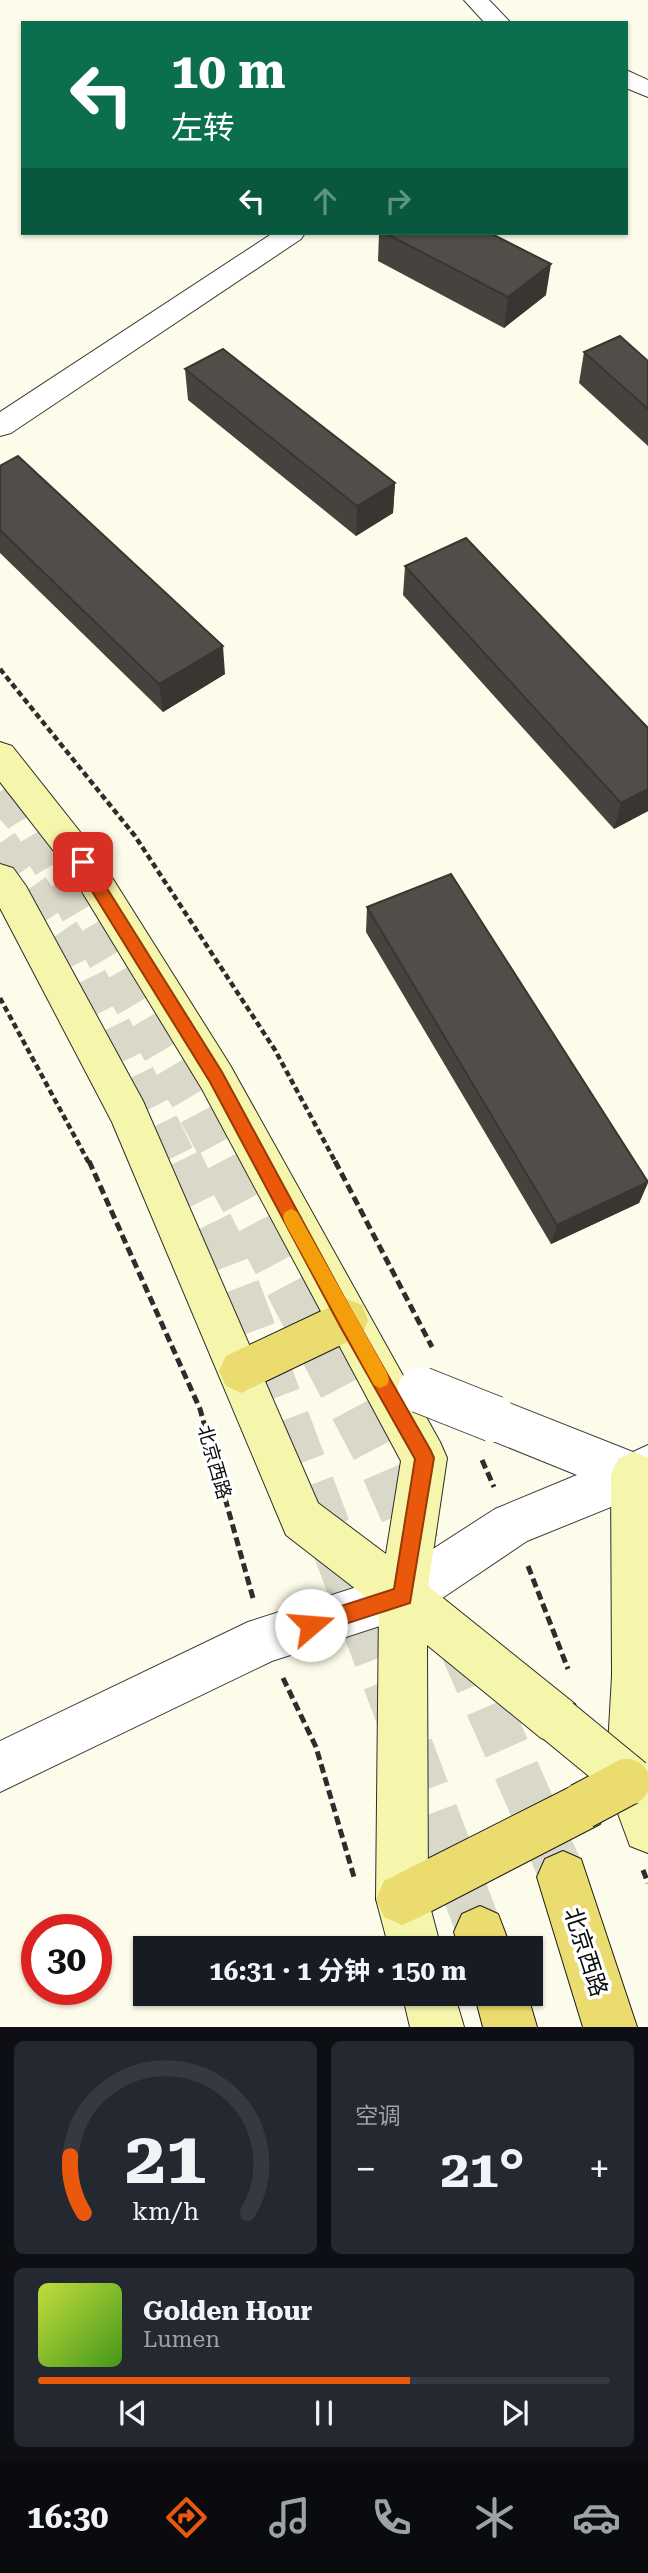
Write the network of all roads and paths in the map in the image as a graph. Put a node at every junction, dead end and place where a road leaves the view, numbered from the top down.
1 (476, 0) edge
2 (497, 21) edge
3 (628, 78) edge
4 (648, 90) edge
5 (288, 235) edge
6 (0, 426) edge
7 (0, 755) edge
8 (0, 879) edge
9 (0, 998) edge
10 (347, 1320) junction
11 (241, 1371) junction
12 (376, 1371) junction
13 (641, 1471) edge
14 (403, 1596) junction
15 (265, 1639) junction
16 (0, 1767) edge
17 (629, 1782) junction
18 (648, 1828) edge
19 (563, 1877) tunnel mouth
20 (355, 1881) dead end
21 (402, 1899) junction
22 (412, 1936) edge
23 (431, 2006) edge
24 (504, 2006) edge
25 (437, 2027) edge
26 (510, 2027) edge
27 (610, 2027) edge

1 - 2 street
3 - 4 street
5 - 6 street
7 - 10 main road
8 - 11 main road
9 - 15 path, 北京西路
10 - 11 main road
10 - 12 main road
11 - 14 main road
12 - 13 street, bridge
12 - 14 main road
13 - 14 street
13 - 17 main road
14 - 15 street
14 - 17 main road, bridge
14 - 21 main road
15 - 16 street
15 - 20 path, 北京西路
17 - 18 main road
17 - 21 main road, bridge
19 - 27 main road, 北京西路
21 - 22 main road
23 - 25 main road
24 - 26 main road

